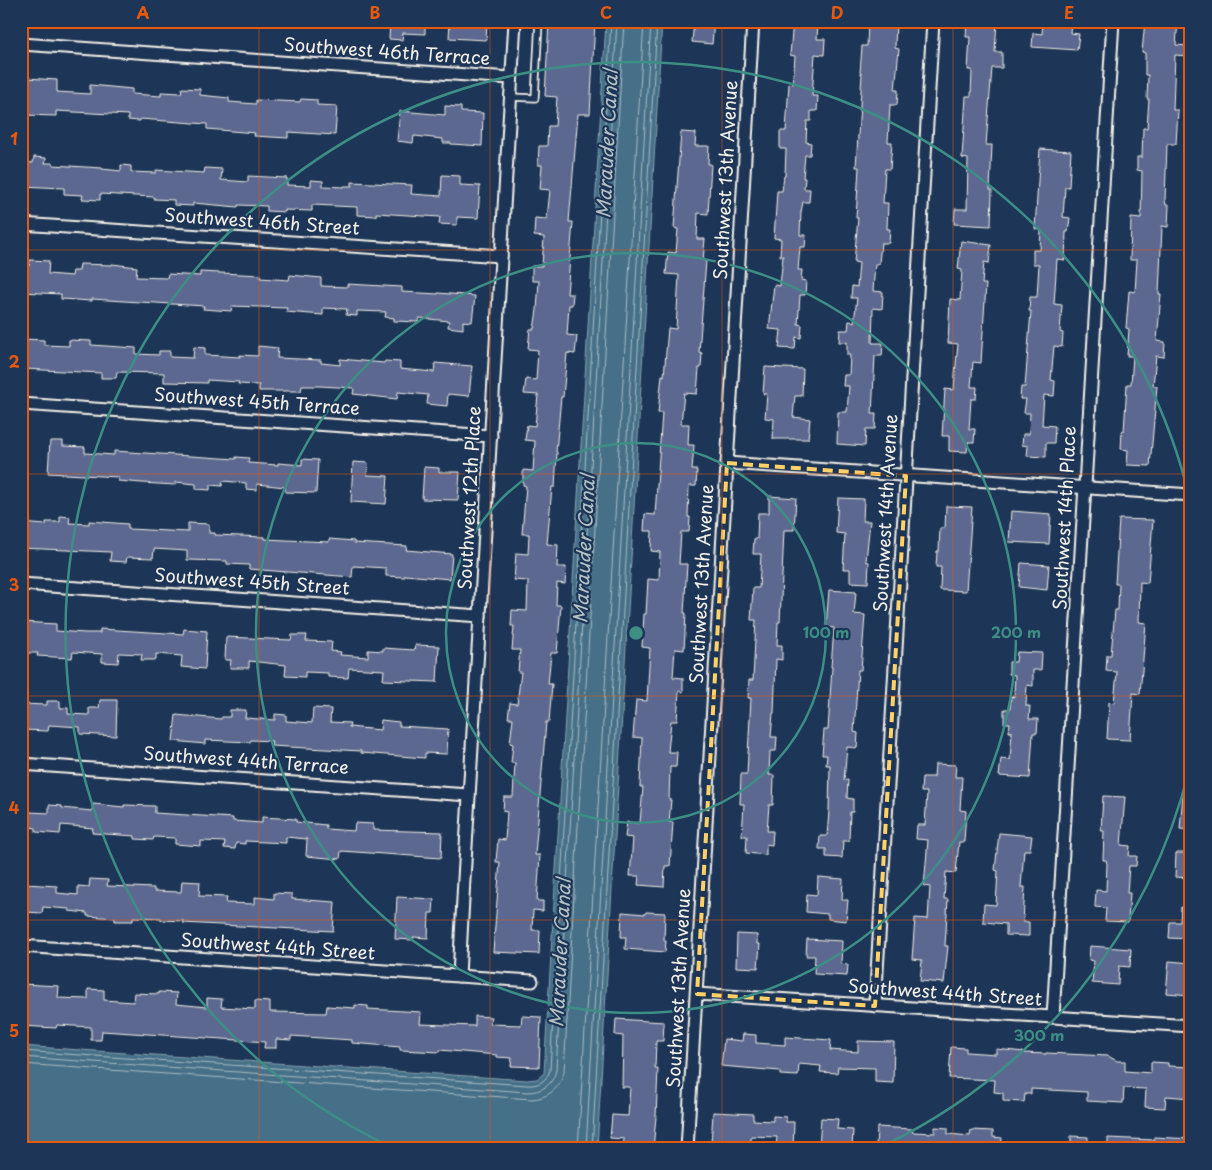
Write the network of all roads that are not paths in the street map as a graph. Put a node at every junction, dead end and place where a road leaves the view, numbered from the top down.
1 (514, 21) edge
2 (539, 21) edge
3 (753, 21) edge
4 (933, 21) edge
5 (1112, 21) edge
6 (21, 44) edge
7 (511, 78) junction
8 (510, 97) junction
9 (21, 224) edge
10 (500, 256) junction
11 (21, 404) edge
12 (491, 436) junction
13 (727, 463) junction
14 (906, 476) junction
15 (1084, 488) junction
16 (1191, 496) edge
17 (21, 584) edge
18 (480, 616) junction
19 (21, 764) edge
20 (469, 795) junction
21 (21, 946) edge
22 (459, 976) junction
23 (532, 982) dead end
24 (697, 994) junction
25 (875, 1006) junction
26 (1054, 1017) junction
27 (1191, 1026) edge
28 (687, 1149) edge

1 - 7 street, Southwest 12th Place
2 - 8 lane
3 - 13 street, Southwest 13th Avenue
4 - 14 street, Southwest 14th Avenue
5 - 15 street, Southwest 14th Place
6 - 7 street, Southwest 46th Terrace
7 - 8 street, Southwest 12th Place
8 - 10 street, Southwest 12th Place
9 - 10 street, Southwest 46th Street
10 - 12 street, Southwest 12th Place
11 - 12 street, Southwest 45th Terrace
12 - 18 street, Southwest 12th Place
13 - 14 street
13 - 24 street, Southwest 13th Avenue
14 - 15 street
14 - 25 street, Southwest 14th Avenue
15 - 16 street
15 - 26 street, Southwest 14th Place
17 - 18 street, Southwest 45th Street
18 - 20 street, Southwest 12th Place
19 - 20 street, Southwest 44th Terrace
20 - 22 street, Southwest 12th Place
21 - 22 street, Southwest 44th Street
22 - 23 street, Southwest 44th Street
24 - 25 street, Southwest 44th Street
24 - 28 street, Southwest 13th Avenue
25 - 26 street, Southwest 44th Street
26 - 27 street, Southwest 44th Street

